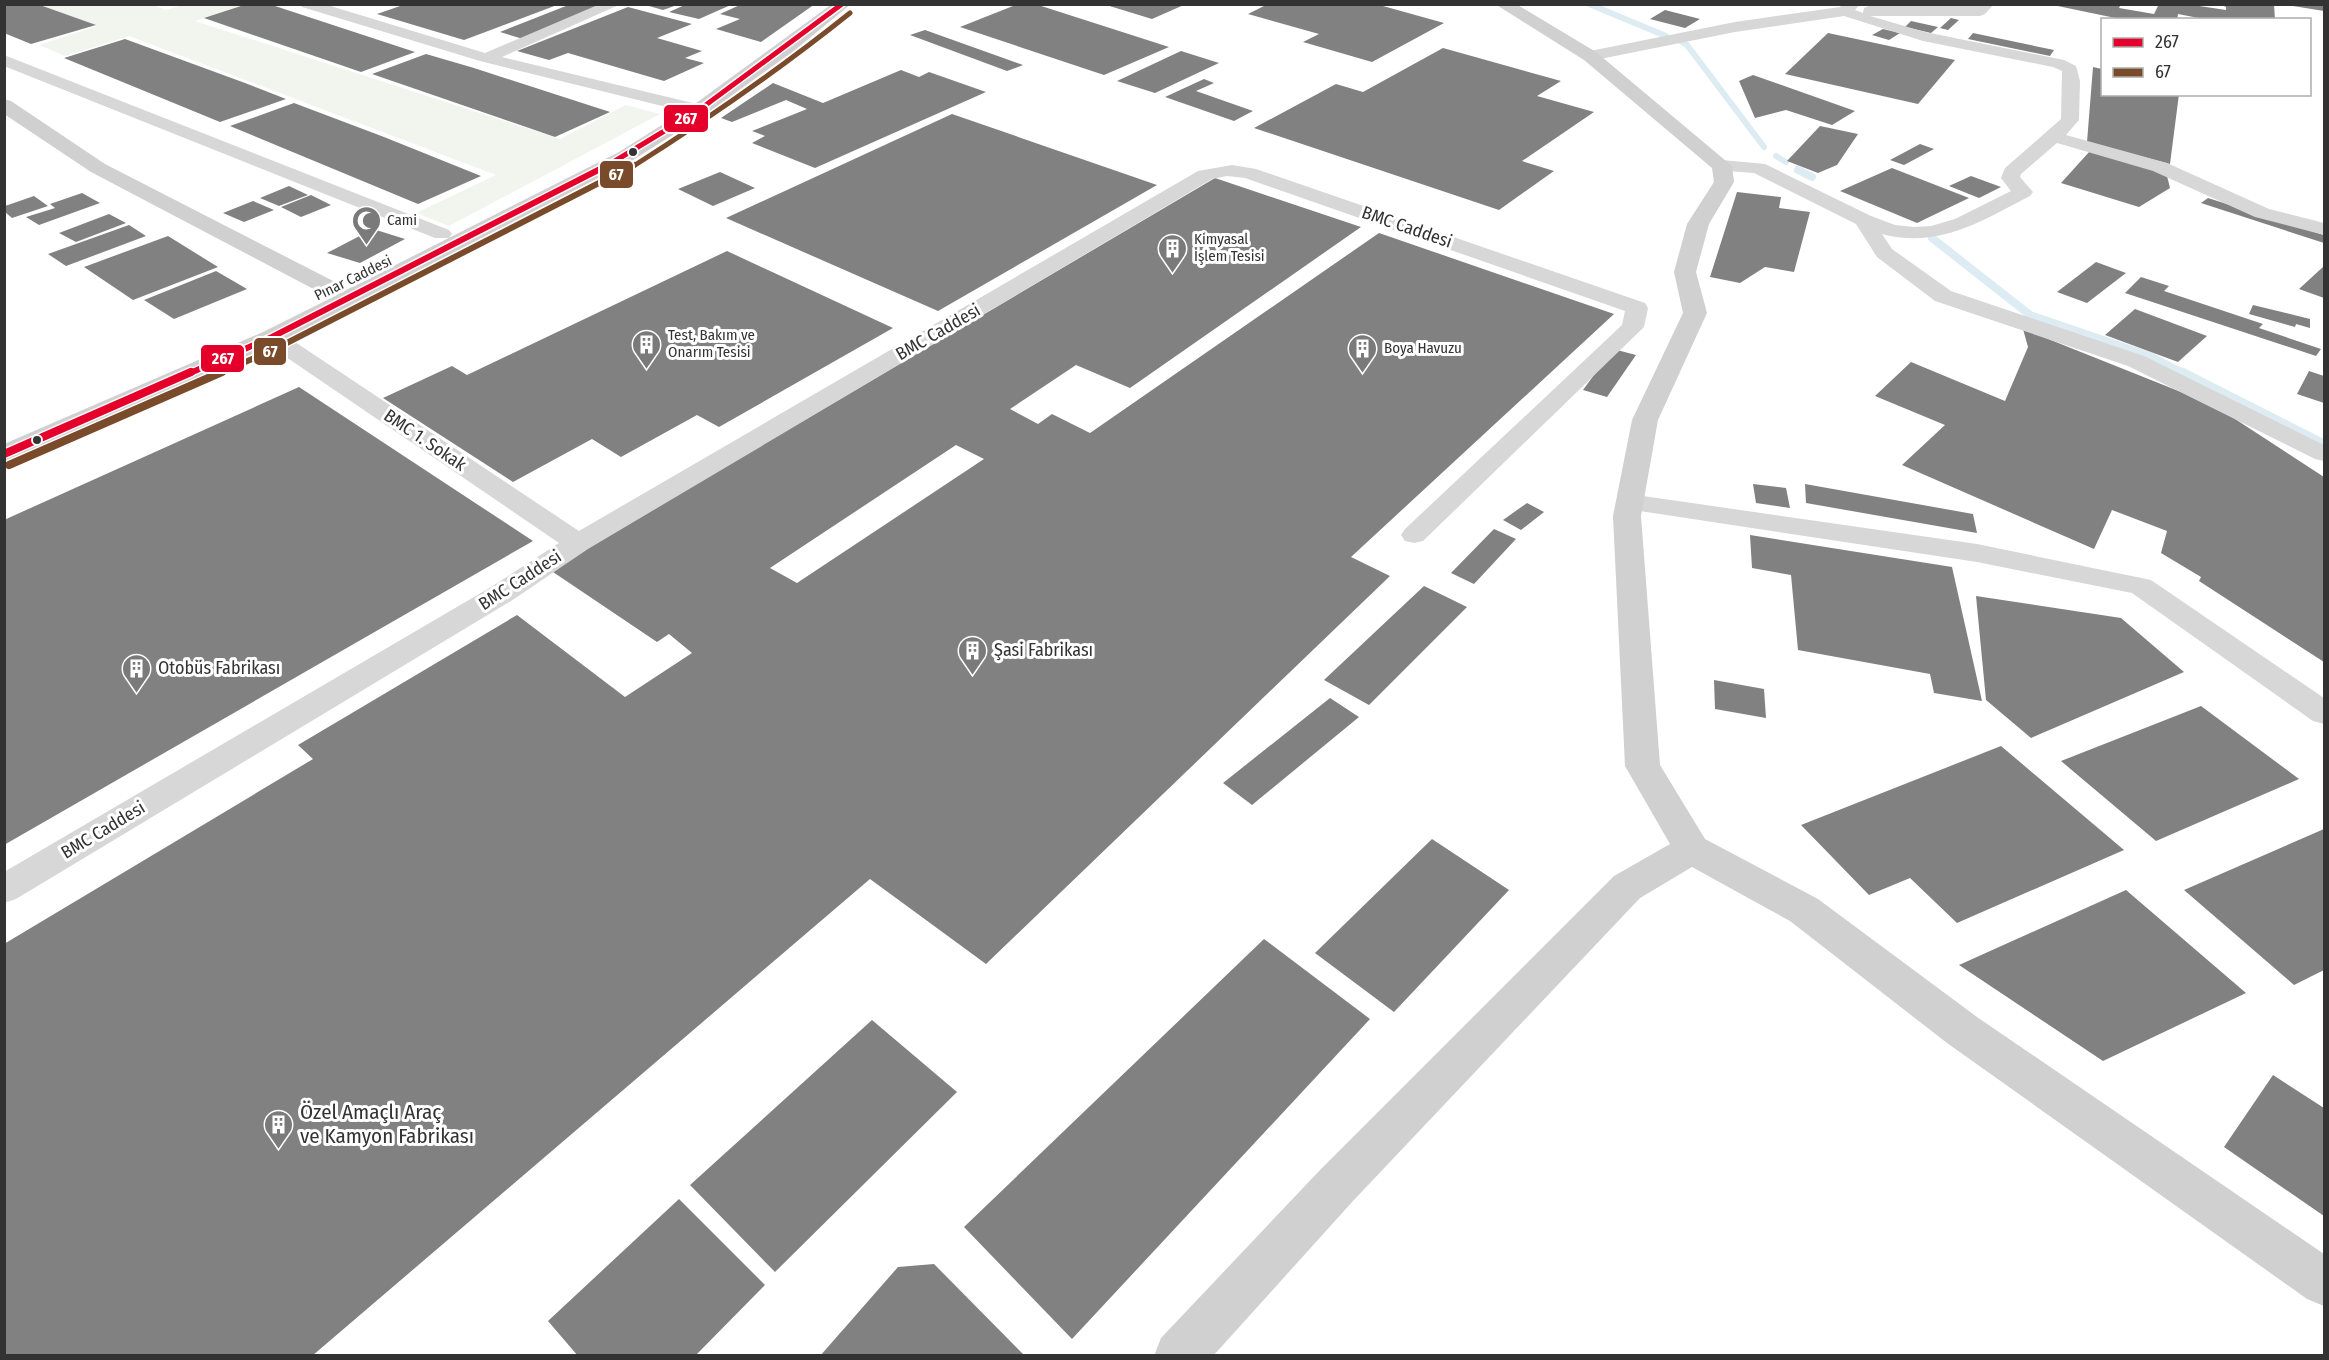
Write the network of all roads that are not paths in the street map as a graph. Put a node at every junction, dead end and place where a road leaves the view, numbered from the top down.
1 (308, 4) edge
2 (614, 4) edge
3 (843, 4) edge
4 (1503, 4) edge
5 (1988, 4) edge
6 (364, 8) dead end
7 (1849, 8) edge
8 (342, 16) junction
9 (1590, 56) junction
10 (486, 58) junction
11 (4, 60) edge
12 (4, 105) edge
13 (699, 110) junction
14 (2054, 137) junction
15 (1722, 166) junction
16 (1864, 220) junction
17 (2325, 229) edge
18 (442, 234) junction
19 (331, 289) junction
20 (272, 337) junction
21 (4, 440) edge
22 (4, 454) edge
23 (2325, 454) edge
24 (1629, 502) junction
25 (1414, 535) dead end
26 (578, 543) junction
27 (2325, 713) edge
28 (1692, 849) junction
29 (4, 889) edge
30 (2325, 1282) edge
31 (1179, 1356) edge

1 - 8 street
2 - 10 street
3 - 13 street, Pınar Caddesi
4 - 9 street
5 - 7 street
6 - 8 street
7 - 9 street
7 - 14 street
8 - 10 street
9 - 15 street
10 - 13 street
11 - 18 street
12 - 19 street
13 - 18 street, Pınar Caddesi
13 - 20 street, Pınar Caddesi
14 - 16 street
14 - 17 street
15 - 16 street
15 - 24 street
16 - 23 street
18 - 19 street, Pınar Caddesi
19 - 21 street, Pınar Caddesi
20 - 22 street, Pınar Caddesi
20 - 26 street, BMC 1. Sokak
24 - 27 street
24 - 28 street
25 - 26 street, BMC Caddesi
26 - 29 street, BMC Caddesi
28 - 30 street
28 - 31 street

